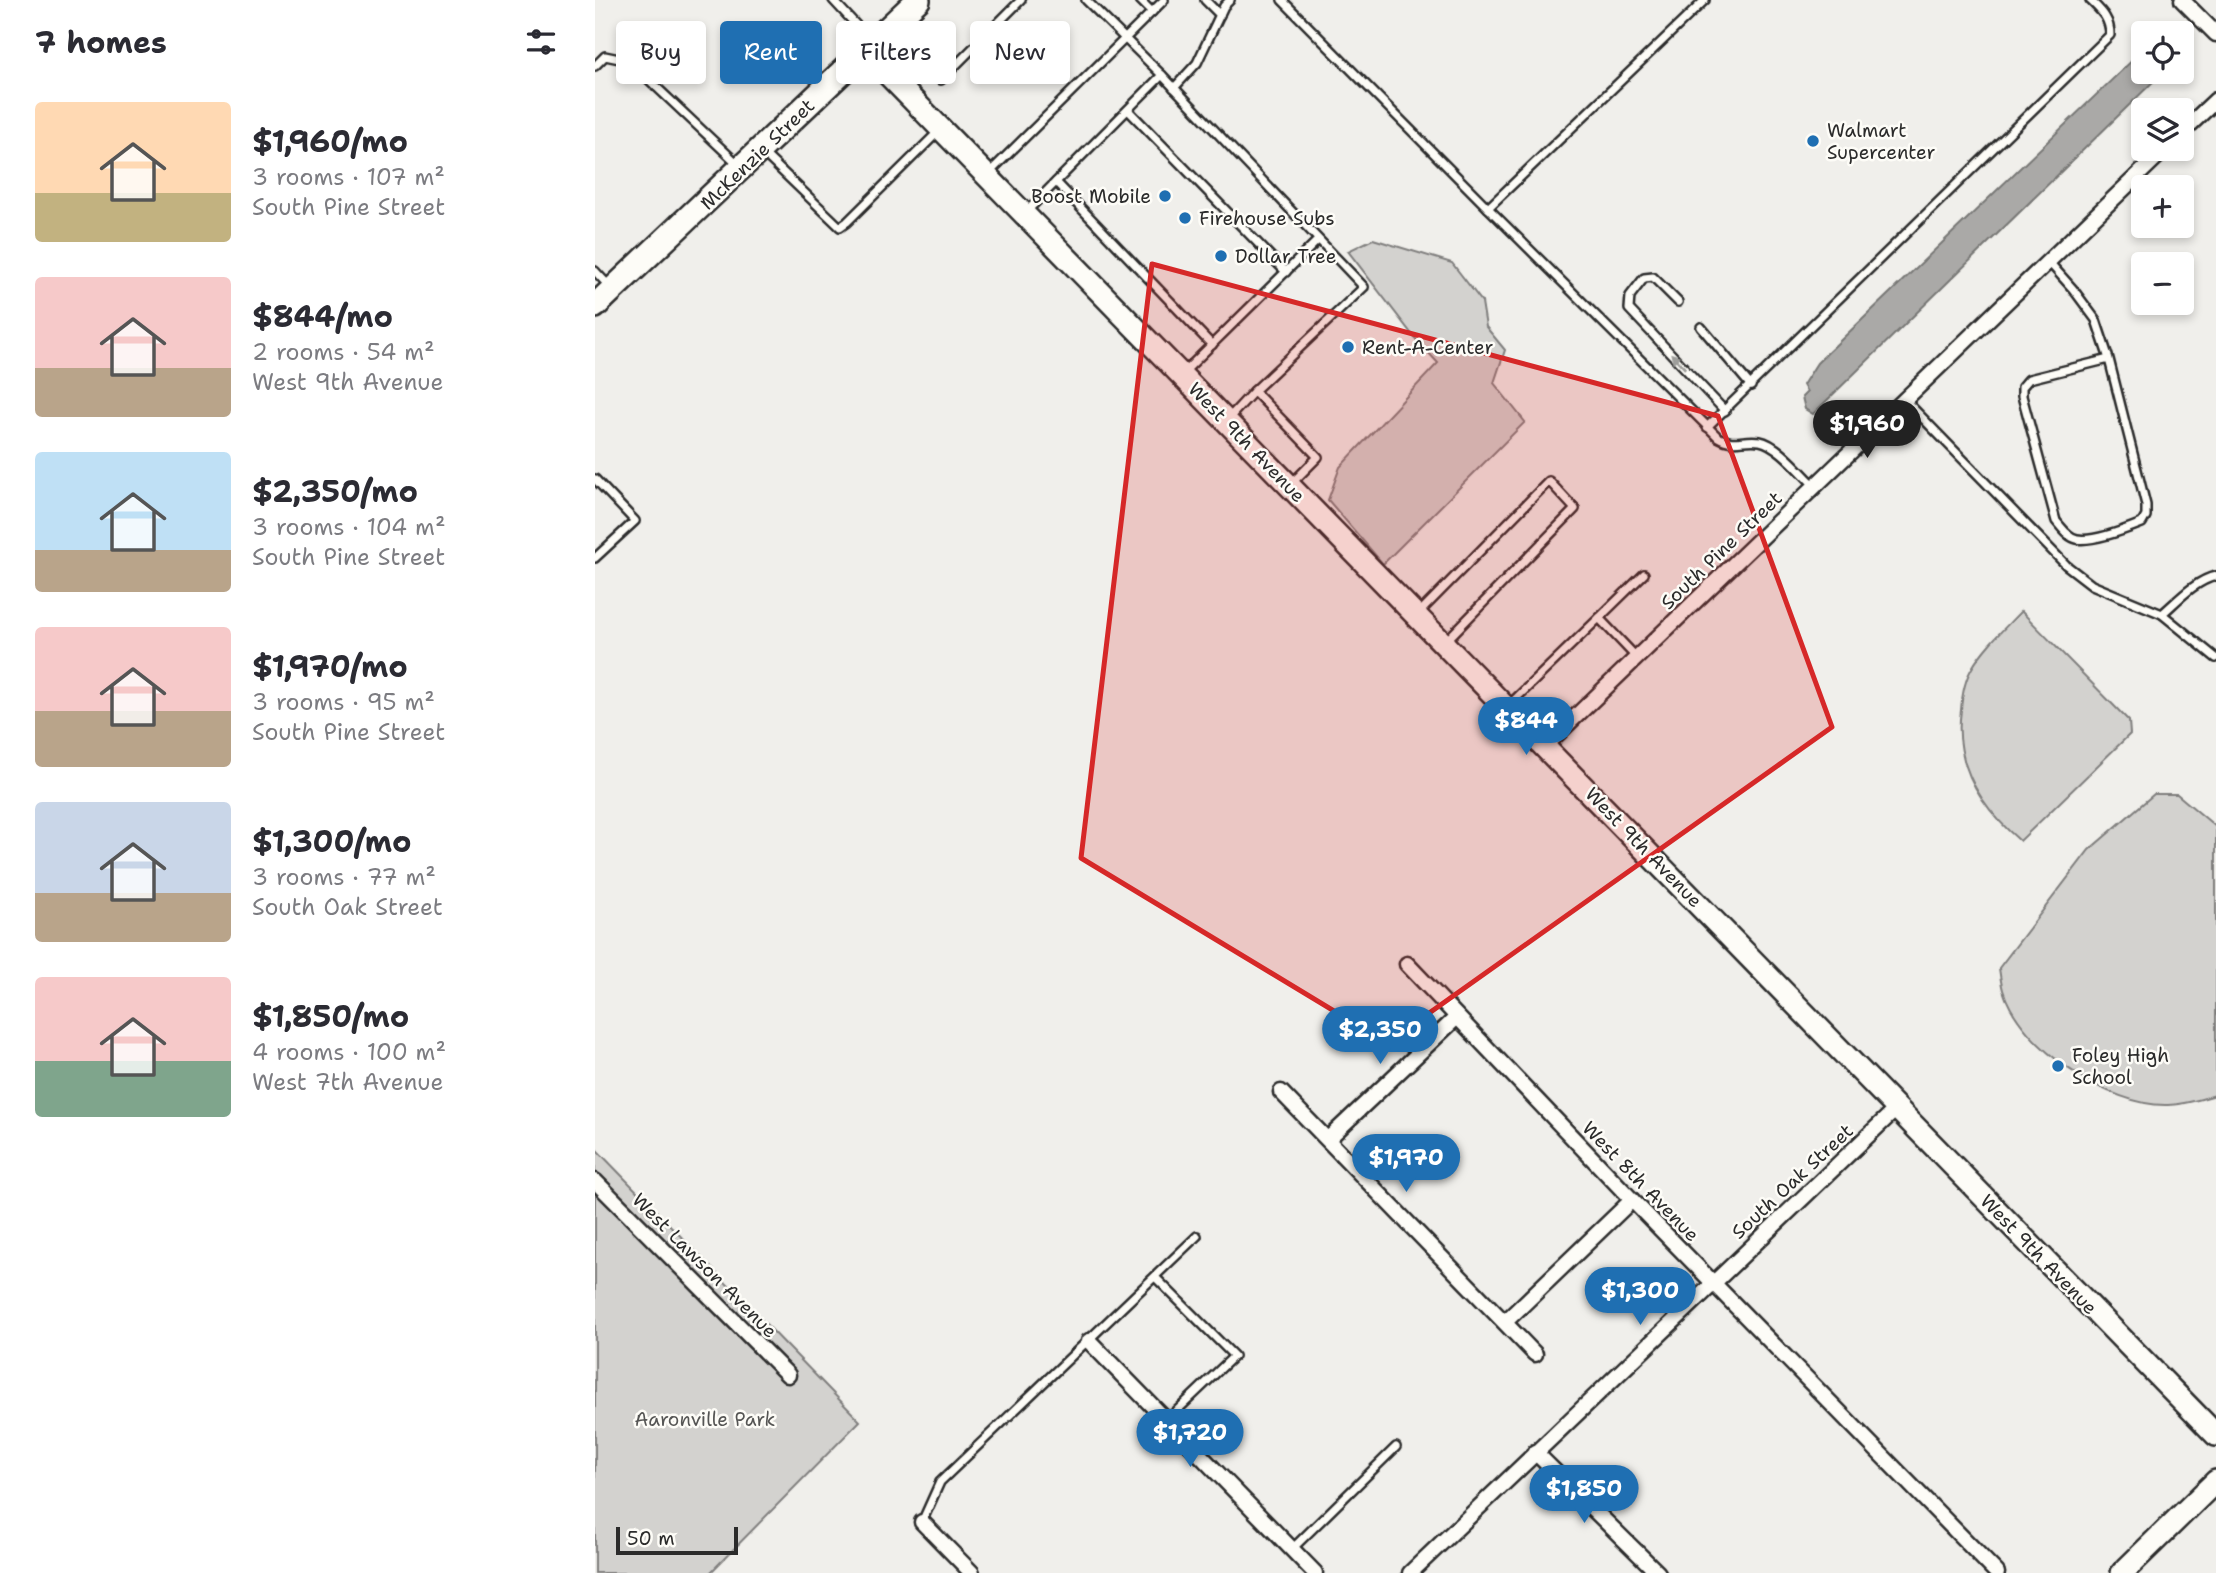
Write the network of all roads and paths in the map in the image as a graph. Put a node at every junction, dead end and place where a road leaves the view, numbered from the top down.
1 (833, 0) edge
2 (918, 0) edge
3 (1021, 0) edge
4 (1086, 0) edge
5 (1140, 0) edge
6 (1164, 0) edge
7 (1205, 0) edge
8 (1230, 0) edge
9 (1282, 0) edge
10 (1705, 0) edge
11 (2090, 0) edge
12 (2182, 0) edge
13 (1152, 12) junction
14 (1220, 15) junction
15 (849, 21) edge
16 (896, 21) edge
17 (2216, 34) edge
18 (1124, 39) junction
19 (956, 65) edge
20 (595, 66) edge
21 (1161, 75) junction
22 (836, 78) edge
23 (901, 84) edge
24 (1174, 88) junction
25 (2216, 100) edge
26 (1128, 110) junction
27 (2194, 121) edge
28 (941, 129) junction
29 (761, 150) junction
30 (2152, 161) edge
31 (742, 168) junction
32 (985, 177) junction
33 (1056, 182) junction
34 (1488, 208) junction
35 (1024, 214) junction
36 (1318, 240) junction
37 (2048, 261) junction
38 (595, 271) edge
39 (1286, 272) junction
40 (612, 289) junction
41 (1678, 302) dead end
42 (595, 306) edge
43 (1702, 327) dead end
44 (1212, 345) junction
45 (2109, 359) junction
46 (1181, 374) junction
47 (1751, 386) junction
48 (1254, 391) junction
49 (1905, 400) junction
50 (1725, 411) junction
51 (1227, 421) junction
52 (1707, 427) junction
53 (595, 479) edge
54 (1290, 486) junction
55 (1815, 486) junction
56 (595, 558) edge
57 (1644, 574) dead end
58 (2216, 576) edge
59 (2162, 614) junction
60 (1416, 615) junction
61 (1599, 618) junction
62 (1445, 642) junction
63 (1637, 658) junction
64 (2216, 658) edge
65 (1506, 707) junction
66 (1545, 746) junction
67 (1407, 964) dead end
68 (1457, 1017) junction
69 (1281, 1092) dead end
70 (1897, 1108) junction
71 (1328, 1139) junction
72 (595, 1181) edge
73 (1632, 1200) junction
74 (1197, 1236) dead end
75 (1154, 1277) junction
76 (1712, 1282) junction
77 (1505, 1322) junction
78 (1089, 1341) junction
79 (1535, 1354) dead end
80 (788, 1375) dead end
81 (1167, 1420) junction
82 (2216, 1435) edge
83 (1396, 1447) dead end
84 (1535, 1452) junction
85 (2216, 1481) edge
86 (922, 1522) joint
87 (1292, 1549) junction
88 (972, 1573) edge
89 (1315, 1573) edge
90 (1410, 1573) edge
91 (1658, 1573) edge
92 (1997, 1573) edge
93 (2122, 1573) edge

1 - 15 lane
2 - 16 main road, McKenzie Street
3 - 19 lane
4 - 18 lane
5 - 13 lane
6 - 13 lane
7 - 14 lane
8 - 14 lane
9 - 34 lane
10 - 34 lane
11 - 47 lane
12 - 17 street
13 - 18 lane
14 - 24 lane
18 - 21 lane
18 - 32 lane
20 - 31 lane
21 - 24 lane
21 - 26 lane
22 - 29 main road, McKenzie Street
23 - 28 street, West 9th Avenue
24 - 36 lane
25 - 27 street
26 - 33 lane
26 - 39 lane
28 - 29 lane
28 - 32 street, West 9th Avenue
29 - 31 main road, McKenzie Street
30 - 37 street, South Pine Street
31 - 40 main road, McKenzie Street
32 - 35 street, West 9th Avenue
33 - 35 lane
33 - 44 lane
34 - 52 lane
35 - 46 street, West 9th Avenue
36 - 39 lane
36 - 48 lane
37 - 45 lane
37 - 49 street, South Pine Street
38 - 40 lane
39 - 44 lane
40 - 42 main road, McKenzie Street
50 -> 41 lane
43 - 47 lane
44 - 46 lane
45 - 45 lane
46 - 51 street, West 9th Avenue
47 - 50 lane
48 - 51 lane
48 - 54 lane
49 - 55 street, South Pine Street
49 - 59 lane
50 - 52 lane
51 - 54 street, West 9th Avenue
52 - 55 lane
53 - 56 lane
54 - 60 street, West 9th Avenue
55 - 63 street, South Pine Street
57 - 61 lane
58 - 59 lane
59 - 64 lane
60 - 62 street, West 9th Avenue
60 - 62 lane
61 - 63 lane
61 - 65 lane
62 - 65 street, West 9th Avenue
63 - 66 street, South Pine Street
65 - 66 street, West 9th Avenue
66 - 70 street, West 9th Avenue
67 - 68 street, West 8th Avenue
68 - 71 street
68 - 73 street, West 8th Avenue
69 - 71 street
70 - 76 street, South Oak Street
70 - 82 street, West 9th Avenue
71 - 77 street
72 - 80 street, West Lawson Avenue
73 - 76 street, West 8th Avenue
73 - 77 street
74 - 75 lane
75 - 78 lane
75 - 81 lane
76 - 84 street, South Oak Street
76 - 92 street, West 8th Avenue
77 - 79 street
78 - 81 street
78 - 86 lane
81 - 87 street
83 - 87 lane
84 - 90 street, South Oak Street
84 - 91 street
85 - 93 street
86 - 88 street
87 - 89 street

